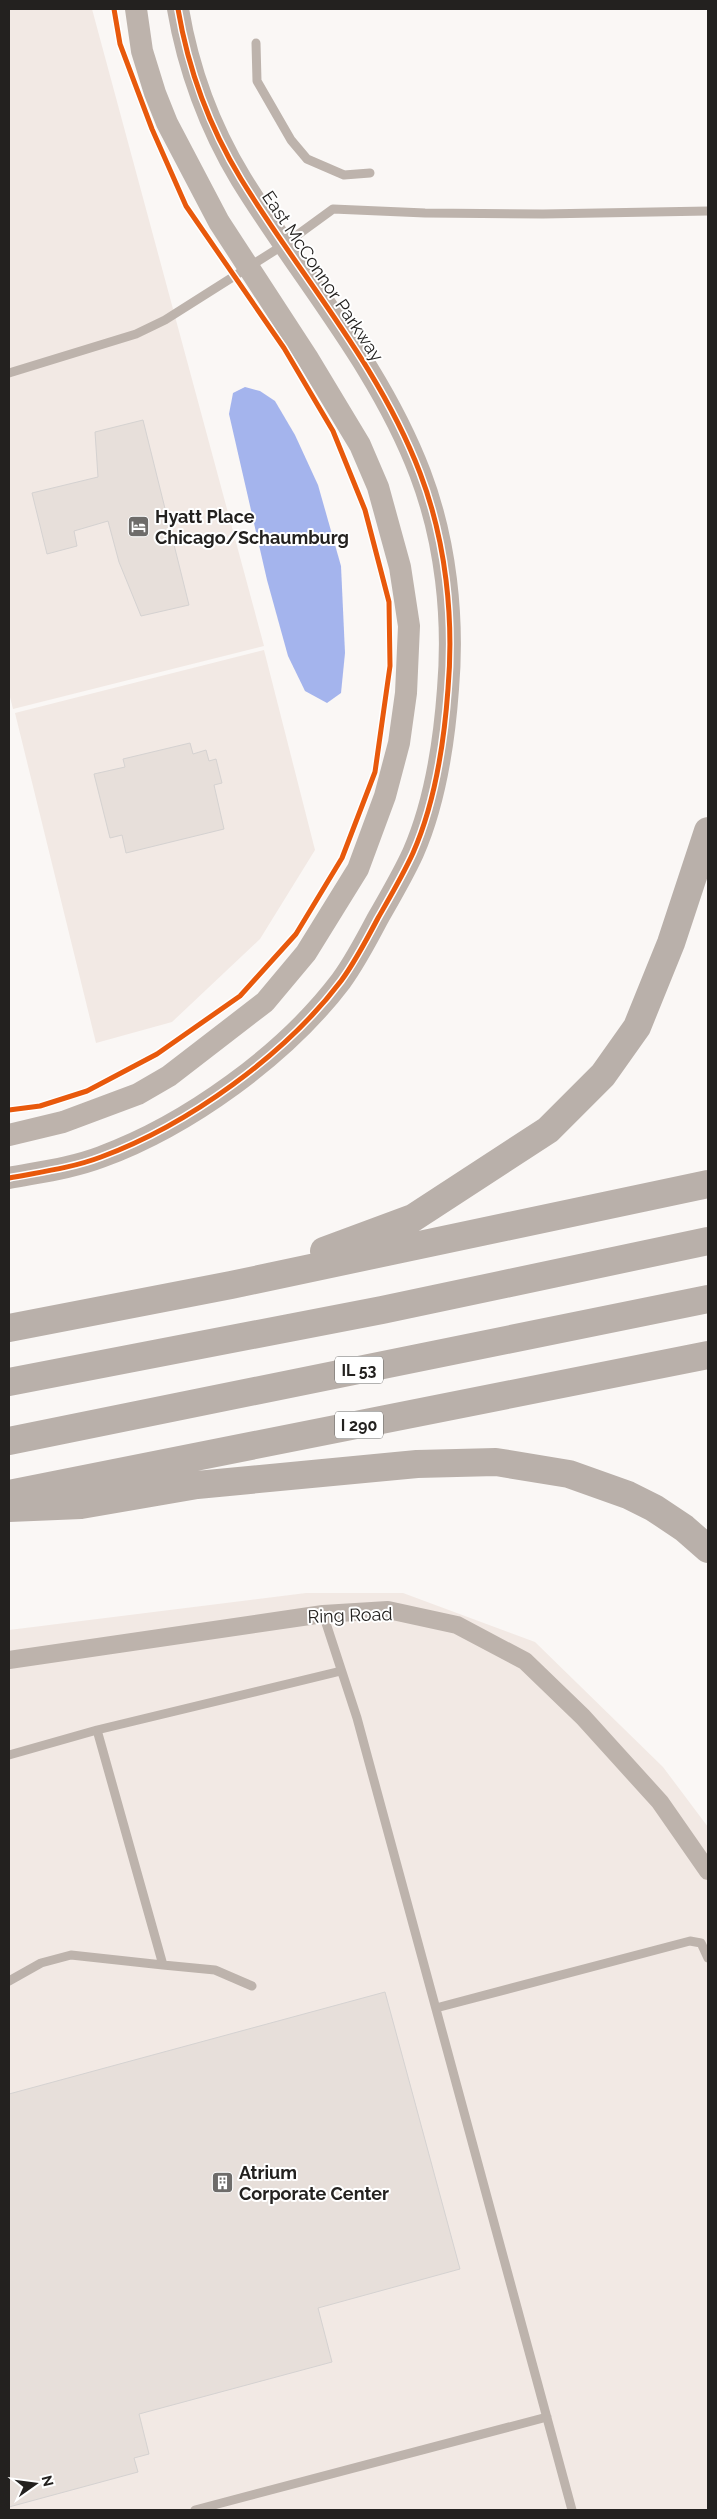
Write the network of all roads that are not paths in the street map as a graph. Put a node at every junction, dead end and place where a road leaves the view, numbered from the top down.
1 (136, 9) edge
2 (178, 9) edge
3 (256, 43) dead end
4 (370, 173) dead end
5 (708, 211) edge
6 (285, 244) junction
7 (249, 266) junction
8 (9, 373) edge
9 (708, 831) edge
10 (9, 1135) edge
11 (9, 1178) edge
12 (708, 1184) edge
13 (708, 1242) edge
14 (232, 1284) junction
15 (708, 1299) edge
16 (9, 1328) edge
17 (708, 1355) edge
18 (9, 1382) edge
19 (9, 1441) edge
20 (9, 1494) edge
21 (9, 1508) edge
22 (708, 1549) edge
23 (323, 1614) junction
24 (9, 1660) edge
25 (341, 1671) junction
26 (97, 1730) junction
27 (9, 1755) edge
28 (708, 1871) edge
29 (708, 1958) edge
30 (163, 1965) junction
31 (9, 1981) edge
32 (252, 1986) dead end
33 (436, 2008) junction
34 (547, 2417) junction
35 (196, 2510) edge
36 (572, 2510) edge

1 - 7 street
2 - 6 street, East McConnor Parkway
3 - 4 lane
5 - 6 lane
6 - 7 lane
6 - 11 street, East McConnor Parkway
7 - 8 lane
7 - 10 street
9 - 14 highway
12 - 14 highway
13 - 18 highway
14 - 16 highway
15 - 19 highway, IL 53
17 - 20 highway, I 290
21 - 22 highway
23 - 24 street, Ring Road
23 - 25 lane
23 - 28 street, Ring Road
25 - 26 lane
25 - 33 lane
26 - 27 lane
26 - 30 lane
29 - 33 lane
30 - 31 lane
30 - 32 lane
33 - 34 lane
34 - 35 lane
34 - 36 lane

